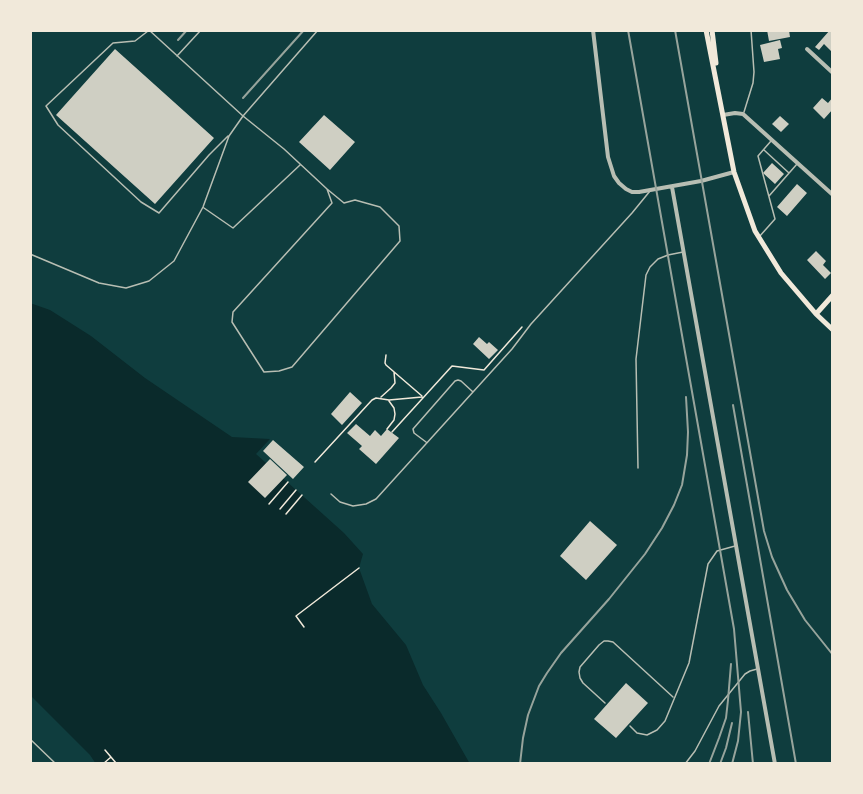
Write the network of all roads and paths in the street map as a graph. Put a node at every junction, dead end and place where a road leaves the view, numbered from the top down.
1 (149, 30) edge
2 (201, 30) edge
3 (318, 30) edge
4 (593, 30) edge
5 (706, 30) edge
6 (712, 30) edge
7 (751, 30) edge
8 (807, 50) dead end
9 (177, 56) junction
10 (833, 73) edge
11 (718, 92) junction
12 (743, 114) junction
13 (723, 115) junction
14 (243, 116) junction
15 (228, 136) junction
16 (771, 140) junction
17 (763, 150) junction
18 (798, 164) junction
19 (300, 165) junction
20 (781, 166) junction
21 (779, 169) dead end
22 (734, 172) junction
23 (789, 173) junction
24 (770, 179) dead end
25 (765, 184) junction
26 (672, 187) junction
27 (327, 189) junction
28 (650, 190) junction
29 (833, 195) edge
30 (769, 196) junction
31 (203, 207) junction
32 (759, 237) junction
33 (684, 252) junction
34 (30, 254) edge
35 (833, 295) edge
36 (816, 314) junction
37 (525, 324) dead end
38 (833, 330) edge
39 (386, 354) dead end
40 (394, 371) junction
41 (473, 392) junction
42 (423, 397) junction
43 (381, 398) junction
44 (389, 400) junction
45 (387, 429) dead end
46 (392, 432) dead end
47 (427, 443) junction
48 (315, 462) dead end
49 (638, 468) dead end
50 (288, 482) dead end
51 (296, 490) dead end
52 (331, 494) dead end
53 (302, 495) dead end
54 (269, 504) dead end
55 (280, 509) dead end
56 (286, 514) dead end
57 (736, 546) junction
58 (359, 568) dead end
59 (304, 627) dead end
60 (758, 669) junction
61 (674, 697) junction
62 (605, 703) dead end
63 (630, 726) dead end
64 (30, 739) edge
65 (105, 750) dead end
66 (111, 757) junction
67 (116, 763) edge
68 (56, 764) edge
69 (103, 764) edge
70 (685, 764) edge
71 (775, 764) edge

1 - 9 lane
1 - 15 lane
2 - 9 lane
3 - 14 lane
4 - 28 street
5 - 11 main road
6 - 11 main road
7 - 12 lane
8 - 10 street
9 - 14 lane
11 - 13 main road
12 - 13 street
12 - 16 street
13 - 22 main road
14 - 15 lane
14 - 19 lane
15 - 31 lane
16 - 17 lane
16 - 18 street
17 - 20 lane
17 - 25 lane
18 - 23 lane
18 - 29 street
19 - 27 lane
19 - 31 lane
20 - 21 lane
20 - 23 lane
22 - 26 street
22 - 32 main road
23 - 30 lane
24 - 25 lane
25 - 30 lane
26 - 28 street
26 - 33 street
27 - 27 lane
28 - 41 lane
30 - 32 lane
31 - 34 lane
32 - 36 main road
33 - 49 lane
33 - 57 street
35 - 36 main road
36 - 38 main road
37 - 42 path
39 - 40 path
40 - 42 path
40 - 43 path
41 - 47 lane
41 - 47 lane
42 - 44 path
42 - 46 path
43 - 44 path
43 - 48 path
44 - 45 path
47 - 52 lane
50 - 54 path
51 - 55 path
53 - 56 path
57 - 60 street
57 - 61 lane
58 - 59 path
60 - 70 lane
60 - 71 street
61 - 62 lane
61 - 63 lane
64 - 68 lane
65 - 66 path
66 - 67 path
66 - 69 path

